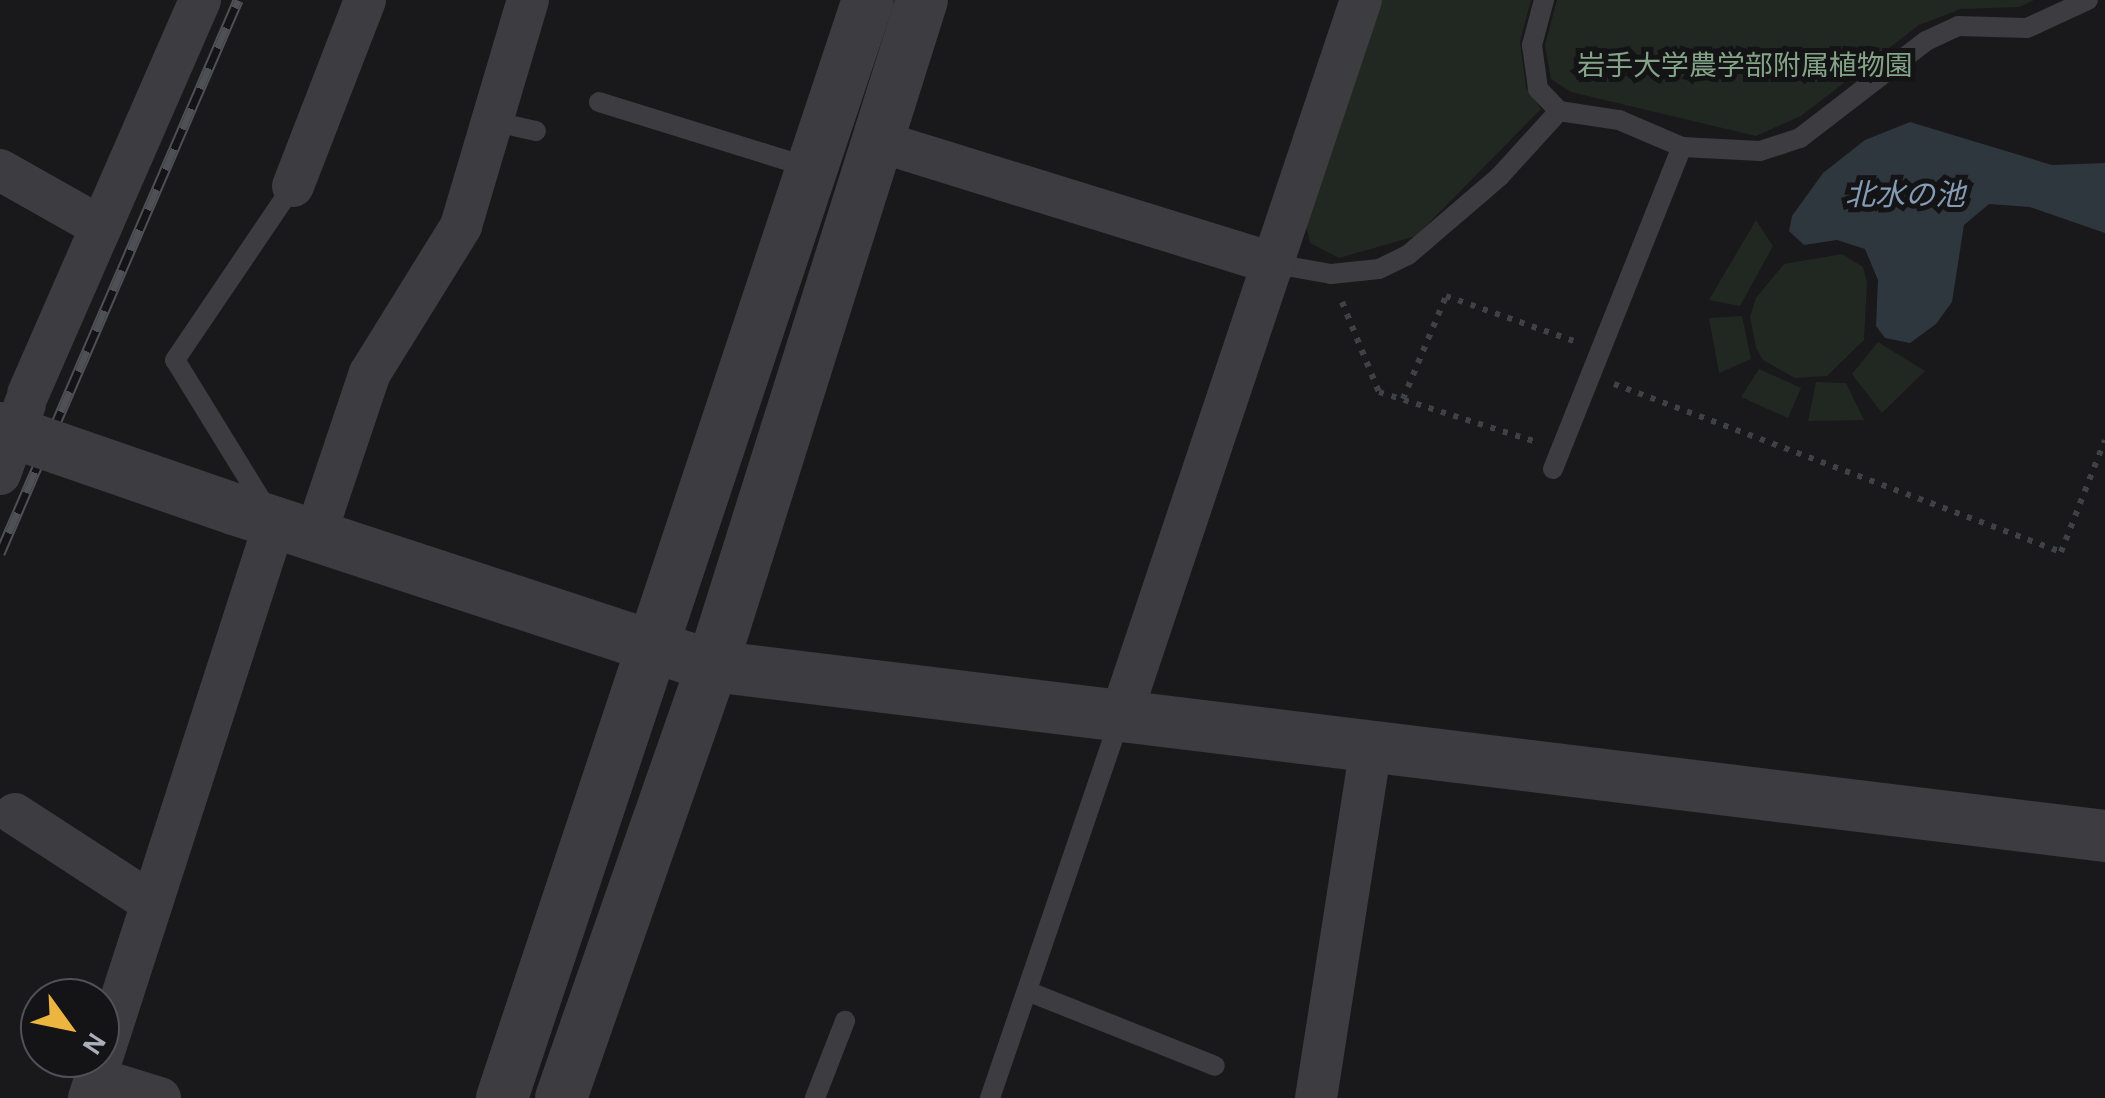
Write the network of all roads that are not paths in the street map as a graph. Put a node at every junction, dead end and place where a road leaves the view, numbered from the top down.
1 (200, 0) edge
2 (365, 0) edge
3 (528, 0) edge
4 (868, 0) edge
5 (922, 0) edge
6 (1361, 0) edge
7 (1544, 0) edge
8 (2088, 0) edge
9 (599, 102) dead end
10 (1560, 111) junction
11 (492, 121) junction
12 (536, 131) dead end
13 (880, 142) junction
14 (1682, 147) junction
15 (813, 168) junction
16 (0, 170) edge
17 (292, 186) joint
18 (101, 227) junction
19 (1275, 264) junction
20 (9, 402) edge
21 (1557, 460) road end
22 (0, 474) edge
23 (275, 522) junction
24 (654, 647) junction
25 (712, 666) junction
26 (1120, 718) junction
27 (1371, 747) junction
28 (15, 814) dead end
29 (2105, 836) edge
30 (152, 903) junction
31 (1027, 992) junction
32 (845, 1021) dead end
33 (1215, 1066) dead end
34 (92, 1088) edge
35 (160, 1098) edge
36 (502, 1098) edge
37 (562, 1098) edge
38 (815, 1098) edge
39 (990, 1098) edge
40 (1316, 1098) edge

1 - 18 street
2 - 17 street
3 - 11 street
4 - 15 street
5 - 13 street
6 - 19 street
7 - 10 lane
8 - 14 lane
9 - 15 lane
10 - 14 lane
10 - 19 lane
11 - 12 lane
11 - 23 street
13 - 19 street
13 - 25 street
14 - 21 lane
15 - 24 street
16 - 18 street
17 - 23 lane
18 - 20 street
19 - 26 street
20 - 22 street
20 - 23 street, bridge
23 - 24 street
23 - 30 street
24 - 25 street
24 - 36 street
25 - 26 street
25 - 37 street
26 - 27 street
26 - 31 lane
27 - 29 street
27 - 40 street
28 - 30 street
30 - 34 street
31 - 33 lane
31 - 39 lane
32 - 38 lane
34 - 35 street

